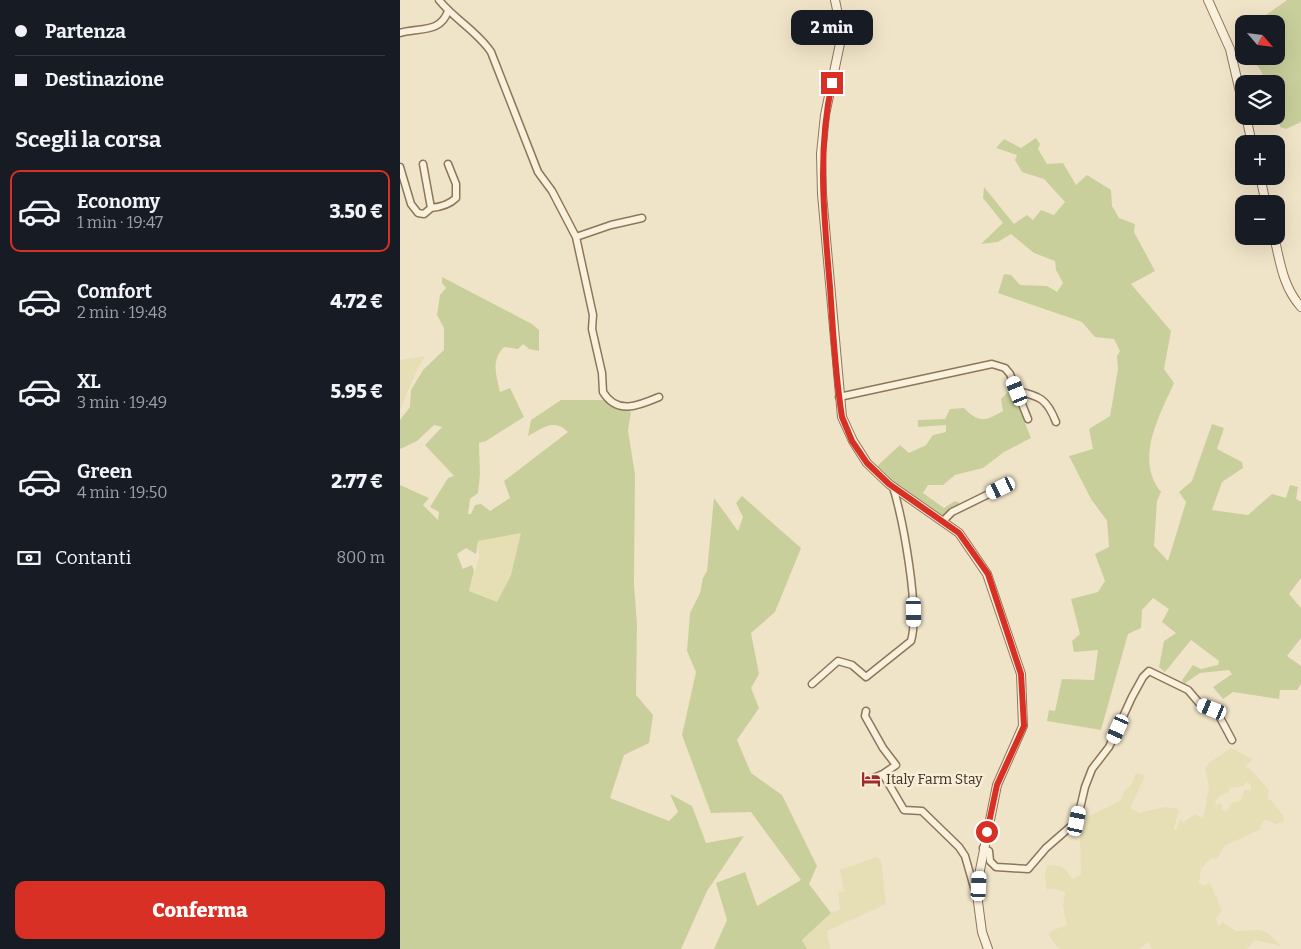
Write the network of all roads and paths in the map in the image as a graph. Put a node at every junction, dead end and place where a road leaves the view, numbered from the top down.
1 (439, 0) edge
2 (835, 0) edge
3 (1208, 0) edge
4 (448, 11) junction
5 (400, 33) edge
6 (1236, 75) edge
7 (423, 164) dead end
8 (448, 164) dead end
9 (400, 167) edge
10 (431, 208) junction
11 (642, 218) dead end
12 (576, 237) junction
13 (1276, 245) edge
14 (1301, 308) edge
15 (1017, 391) junction
16 (658, 397) dead end
17 (839, 397) junction
18 (1028, 419) dead end
19 (1056, 422) dead end
20 (893, 487) junction
21 (1001, 488) dead end
22 (943, 521) junction
23 (812, 684) dead end
24 (866, 711) dead end
25 (1232, 740) dead end
26 (883, 774) junction
27 (871, 779) dead end
28 (983, 848) junction
29 (978, 902) junction
30 (988, 949) edge

1 - 4 street
2 - 17 street
3 - 6 street
4 - 5 street
4 - 12 street
7 - 10 street
8 - 10 street
9 - 10 street
11 - 12 street
12 - 16 street
13 - 14 street
15 - 17 street
15 - 18 street
15 - 19 street
17 - 20 street
20 - 22 street
20 - 23 street
21 - 22 street
22 - 28 street
24 - 26 street
25 - 28 street
26 - 27 street
26 - 29 street
28 - 29 street
29 - 30 street

